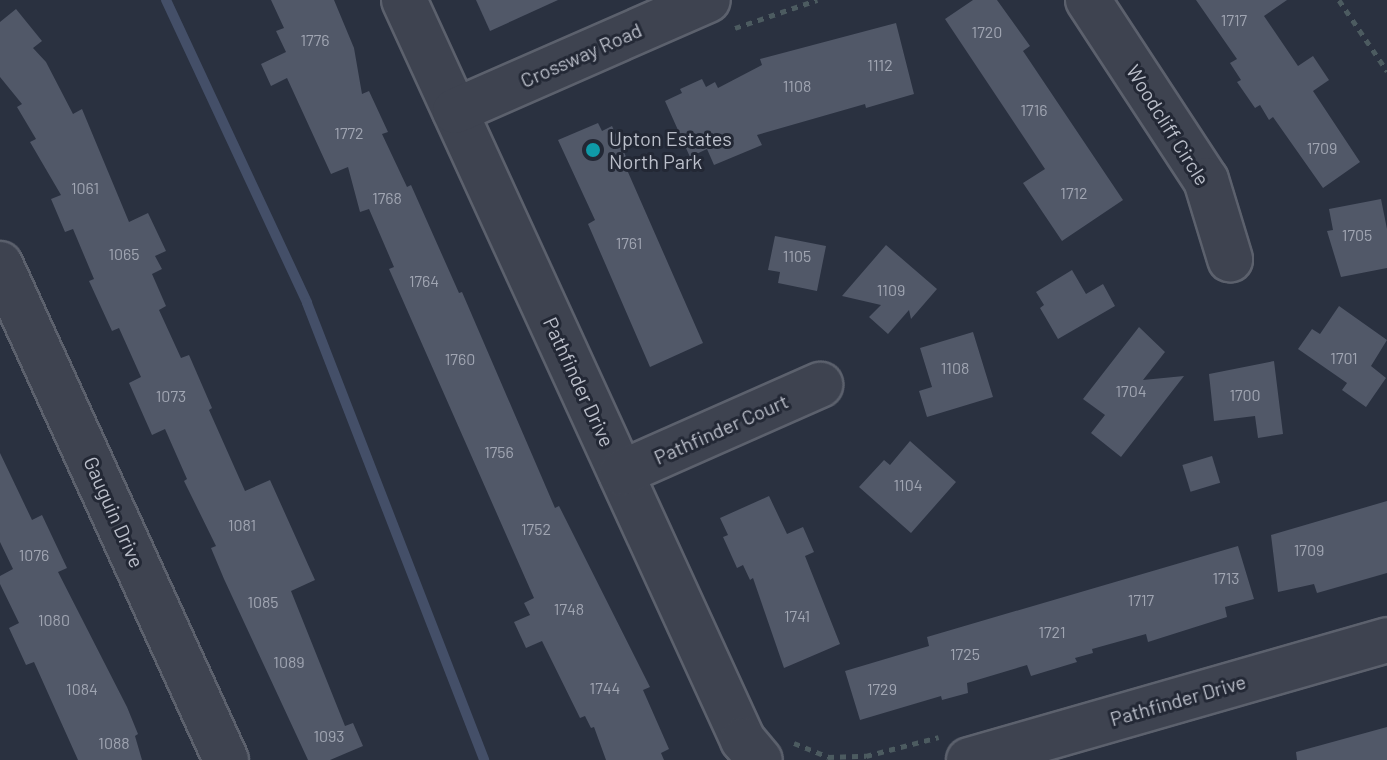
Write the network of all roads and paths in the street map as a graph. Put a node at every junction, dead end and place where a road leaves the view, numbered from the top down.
1 (404, 0) edge
2 (708, 0) edge
3 (1088, 0) edge
4 (1339, 0) edge
5 (1387, 71) edge
6 (455, 111) junction
7 (1230, 259) dead end
8 (0, 264) edge
9 (820, 385) dead end
10 (621, 473) junction
11 (1387, 640) edge
12 (774, 748) edge
13 (956, 748) edge
14 (226, 760) edge

1 - 6 street, Pathfinder Drive
2 - 6 street, Crossway Road
3 - 7 street, Woodcliff Circle
4 - 5 path
6 - 10 street, Pathfinder Drive
8 - 14 street, Gauguin Drive
9 - 10 street, Pathfinder Court
10 - 12 street, Pathfinder Drive
11 - 13 street, Pathfinder Drive
12 - 13 path

